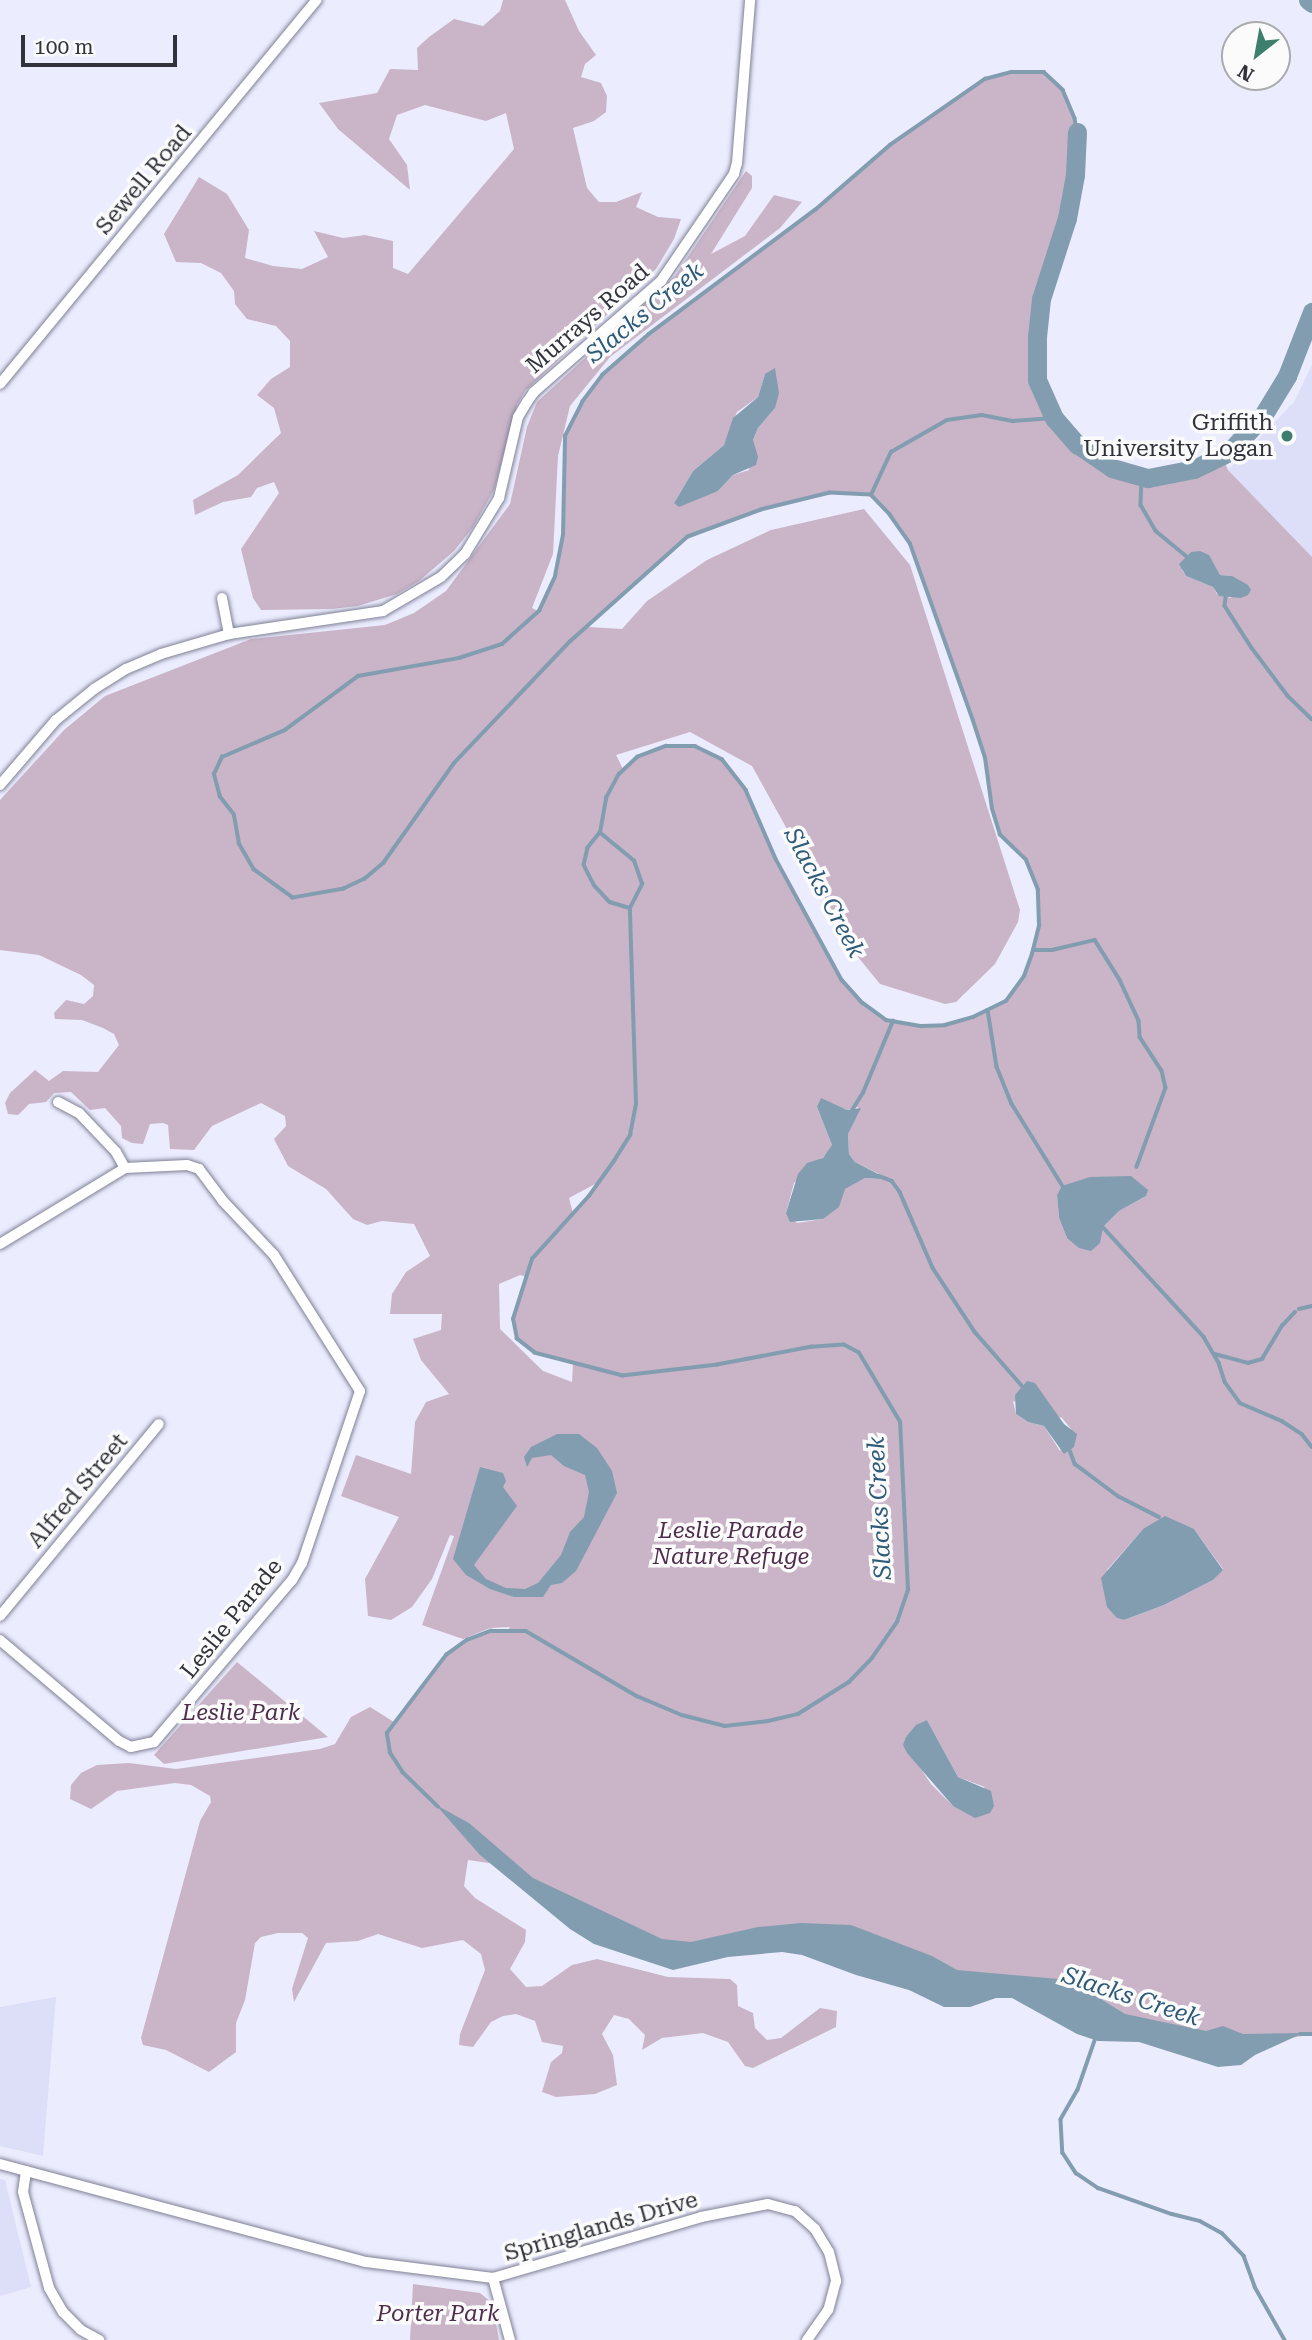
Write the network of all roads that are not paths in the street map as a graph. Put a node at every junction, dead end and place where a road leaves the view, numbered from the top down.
1 (317, 0) edge
2 (750, 0) edge
3 (0, 384) edge
4 (222, 598) dead end
5 (229, 634) junction
6 (0, 785) edge
7 (58, 1102) dead end
8 (125, 1168) junction
9 (0, 1244) edge
10 (159, 1424) dead end
11 (0, 1616) edge
12 (0, 1640) edge
13 (0, 2164) edge
14 (26, 2171) junction
15 (493, 2278) junction
16 (99, 2340) edge
17 (510, 2340) edge
18 (807, 2340) edge

1 - 3 street, Sewell Road
2 - 5 street, Murrays Road
4 - 5 street
5 - 6 street, Murrays Road
7 - 8 street
8 - 9 street
8 - 12 street, Leslie Parade
10 - 11 street, Alfred Street
13 - 14 street, Springlands Drive
14 - 15 street, Springlands Drive
14 - 16 street
15 - 17 street
15 - 18 street, Springlands Drive

